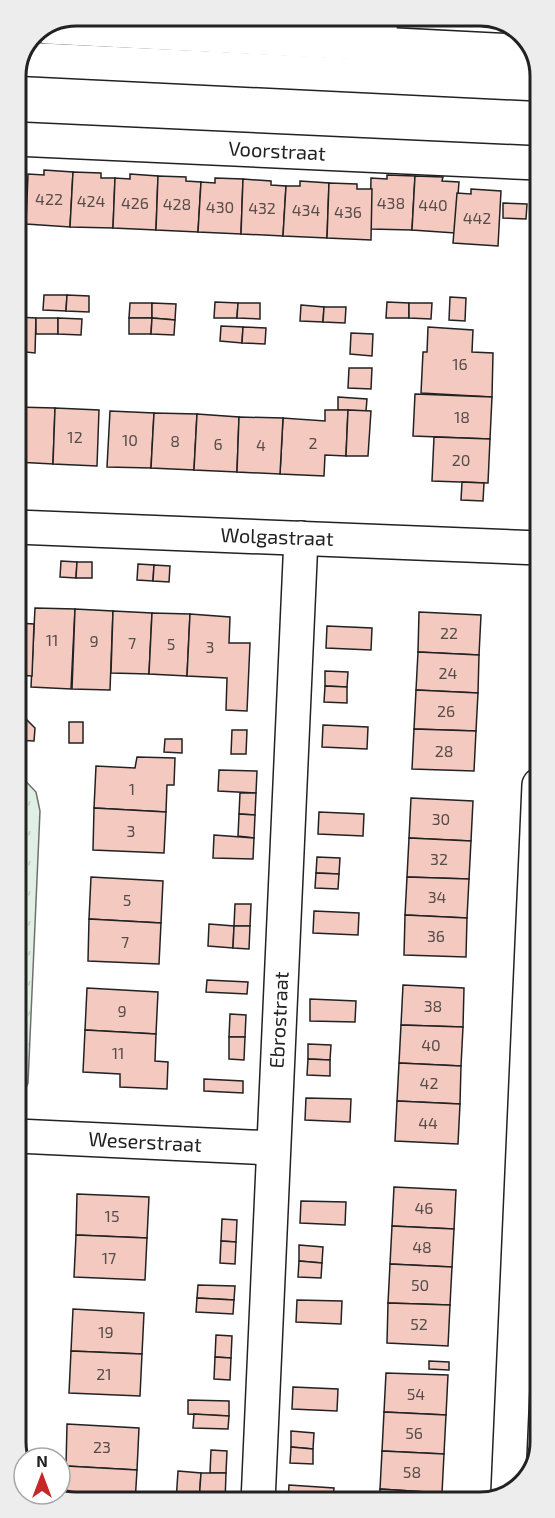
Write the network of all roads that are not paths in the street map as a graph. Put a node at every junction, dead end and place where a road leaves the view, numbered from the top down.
1 (81, 26) edge
2 (230, 26) edge
3 (380, 30) edge
4 (523, 51) edge
5 (28, 59) edge
6 (80, 61) junction
7 (530, 84) edge
8 (26, 140) edge
9 (530, 163) edge
10 (26, 526) edge
11 (301, 538) junction
12 (530, 548) edge
13 (530, 990) edge
14 (26, 1136) edge
15 (273, 1148) junction
16 (508, 1483) edge
17 (258, 1492) edge

1 - 6 street
2 - 3 street
3 - 4 street
5 - 6 street
6 - 7 street
8 - 9 street, Voorstraat
10 - 11 street, Wolgastraat
11 - 12 street, Wolgastraat
11 - 15 street, Ebrostraat
13 - 16 street
14 - 15 street, Weserstraat
15 - 17 street, Ebrostraat

